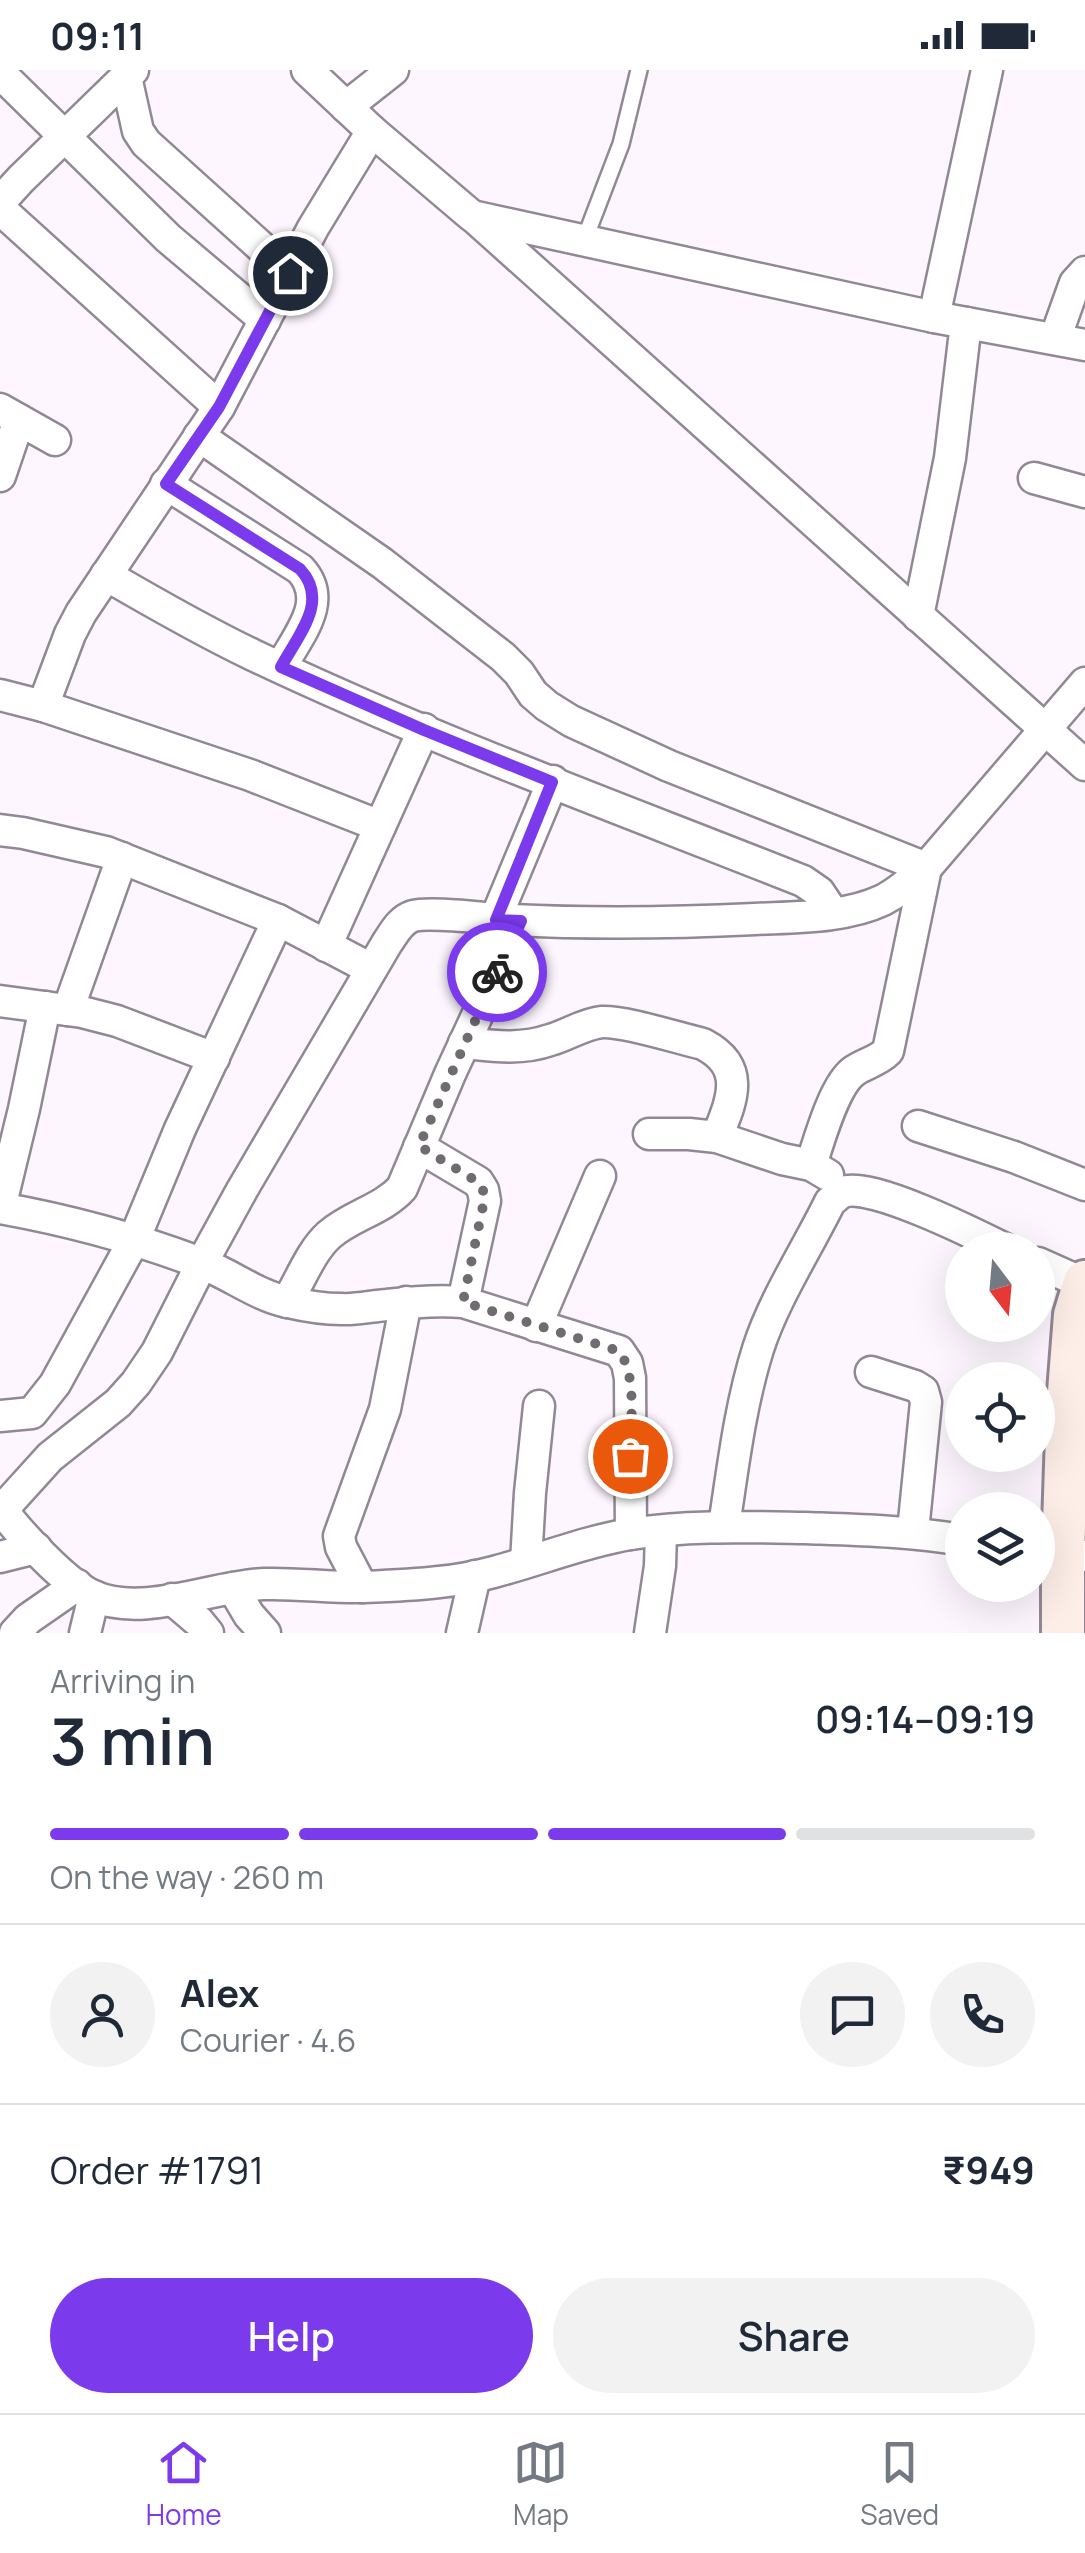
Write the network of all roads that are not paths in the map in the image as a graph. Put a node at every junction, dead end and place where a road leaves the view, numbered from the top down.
1 (393, 70) edge
2 (638, 70) edge
3 (988, 70) edge
4 (310, 71) edge
5 (0, 72) edge
6 (130, 74) edge
7 (346, 107) junction
8 (372, 131) junction
9 (65, 137) junction
10 (0, 206) edge
11 (472, 216) junction
12 (584, 241) junction
13 (1085, 272) edge
14 (290, 273) junction
15 (934, 317) junction
16 (265, 320) junction
17 (966, 322) junction
18 (1055, 339) junction
19 (1085, 345) edge
20 (219, 407) junction
21 (10, 414) edge
22 (199, 436) junction
23 (56, 440) dead end
24 (0, 476) edge
25 (1034, 478) dead end
26 (166, 484) junction
27 (1085, 492) edge
28 (106, 575) junction
29 (918, 616) junction
30 (281, 667) junction
31 (1085, 683) edge
32 (0, 695) edge
33 (43, 706) junction
34 (424, 730) junction
35 (1046, 730) junction
36 (1085, 765) edge
37 (552, 782) junction
38 (380, 826) junction
39 (0, 830) edge
40 (122, 858) junction
41 (926, 868) junction
42 (833, 913) junction
43 (278, 920) junction
44 (508, 920) junction
45 (326, 946) junction
46 (371, 969) junction
47 (0, 1001) edge
48 (57, 1009) junction
49 (464, 1043) junction
50 (214, 1058) junction
51 (918, 1126) dead end
52 (650, 1134) dead end
53 (717, 1137) junction
54 (419, 1146) junction
55 (811, 1165) junction
56 (600, 1176) dead end
57 (1085, 1185) edge
58 (844, 1191) junction
59 (0, 1208) edge
60 (971, 1232) edge
61 (134, 1240) junction
62 (202, 1263) junction
63 (1055, 1270) edge
64 (1085, 1283) edge
65 (287, 1302) junction
66 (406, 1302) junction
67 (463, 1302) junction
68 (536, 1326) junction
69 (872, 1372) dead end
70 (540, 1406) dead end
71 (0, 1416) edge
72 (1, 1508) edge
73 (724, 1526) junction
74 (913, 1532) junction
75 (646, 1533) junction
76 (945, 1537) edge
77 (36, 1548) junction
78 (1062, 1555) edge
79 (0, 1556) edge
80 (526, 1562) junction
81 (474, 1576) junction
82 (362, 1587) junction
83 (233, 1588) junction
84 (86, 1591) junction
85 (172, 1599) junction
86 (14, 1624) edge
87 (1070, 1630) edge
88 (85, 1633) edge
89 (208, 1633) edge
90 (265, 1633) edge
91 (462, 1633) edge
92 (650, 1633) edge

1 - 7 street
2 - 12 lane
3 - 15 street
4 - 7 street
5 - 9 street
6 - 9 street
6 - 14 street
7 - 8 street
8 - 11 street
8 - 14 street
9 - 10 street
9 - 16 street
10 - 20 street
11 - 12 street
11 - 29 street
12 - 15 street
13 - 18 street
14 - 16 street
15 - 17 street
16 - 20 street
17 - 18 street
17 - 29 street
18 - 19 street
20 - 22 street
21 - 23 street
21 - 24 street
22 - 26 street
22 - 41 street
25 - 27 street
26 - 28 street
26 - 30 street
28 - 30 street
28 - 33 street
29 - 35 street
30 - 34 street
31 - 35 street
32 - 33 street
33 - 38 street
34 - 37 street
34 - 38 street
35 - 36 street
35 - 41 street
37 - 42 street
37 - 44 street
38 - 45 street
39 - 40 street
40 - 43 street
40 - 48 street
41 - 42 street
41 - 55 street
42 - 44 street
43 - 45 street
43 - 50 street
44 - 46 street
44 - 49 street
45 - 46 street
46 - 62 street
47 - 48 street
48 - 50 street
48 - 59 street
49 - 53 street
49 - 54 street
50 - 61 street
51 - 57 street
52 - 53 street
53 - 55 street
54 - 65 street
54 - 67 street
55 - 58 street
56 - 68 street
58 - 60 street
58 - 73 street
59 - 61 street
61 - 62 street
61 - 71 street
62 - 65 street
62 - 72 street
63 - 64 street
64 - 78 street
65 - 66 street
66 - 67 street
66 - 82 street
67 - 68 street
68 - 75 street
69 - 74 street
70 - 80 street
72 - 77 street
73 - 74 street
73 - 75 street
74 - 76 street
75 - 80 street
75 - 92 street
77 - 79 street
77 - 84 street
78 - 87 street
80 - 81 street
81 - 82 street
81 - 91 street
82 - 83 street
83 - 85 street
83 - 90 street
84 - 85 street
84 - 86 street
84 - 88 street
85 - 89 street

